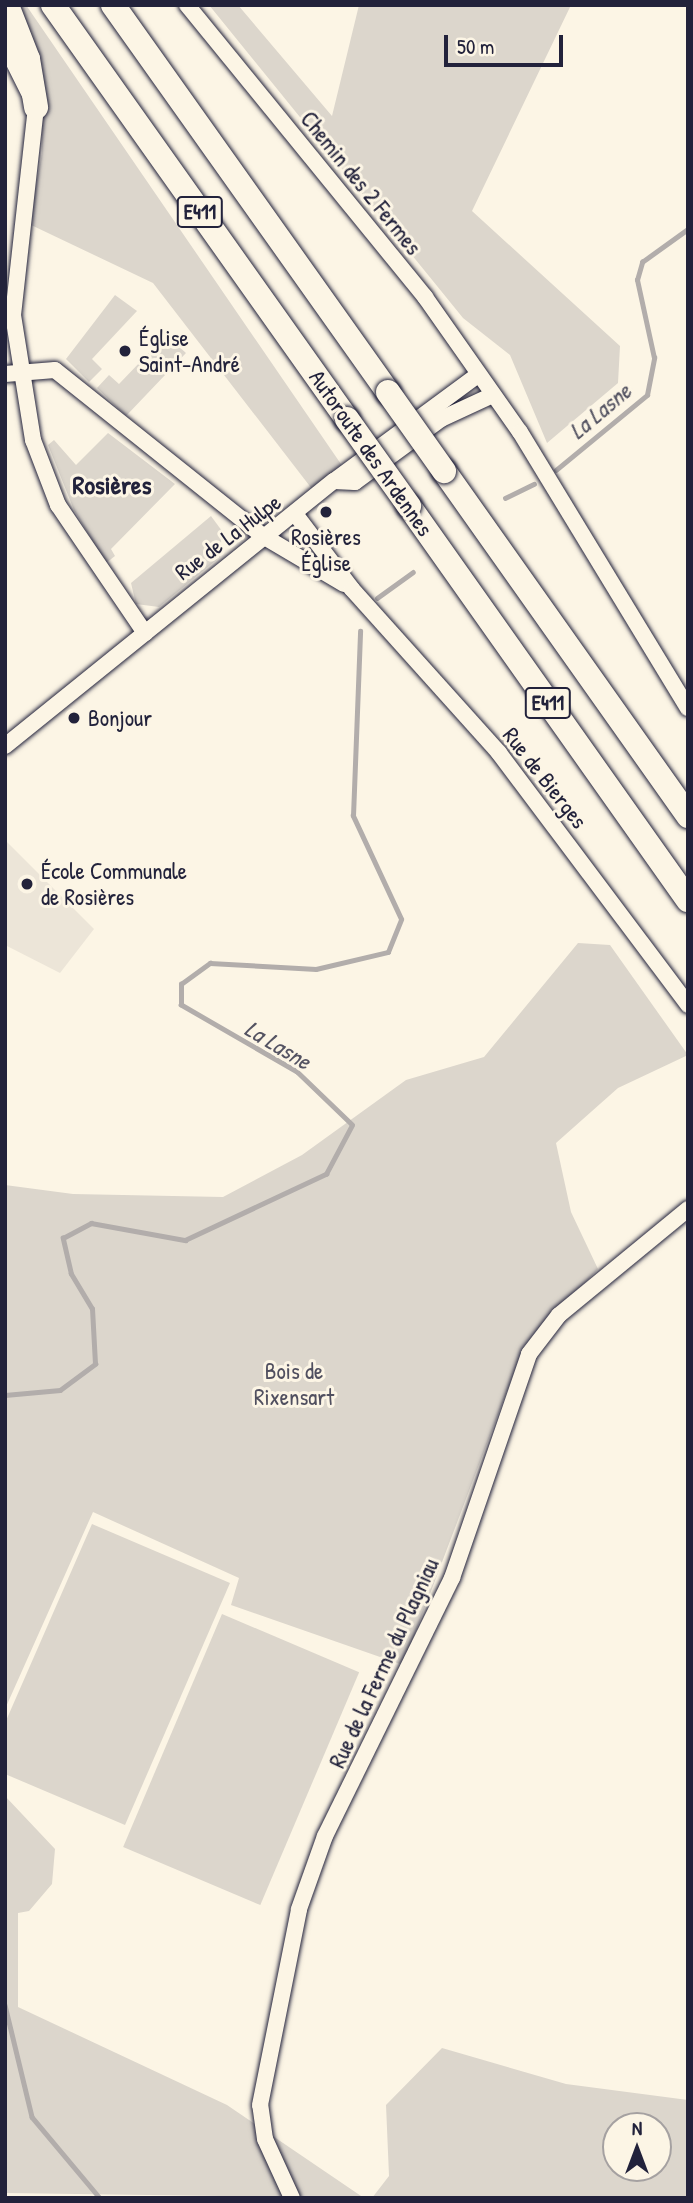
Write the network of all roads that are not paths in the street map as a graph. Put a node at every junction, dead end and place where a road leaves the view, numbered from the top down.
1 (7, 5) edge
2 (53, 5) edge
3 (113, 5) edge
4 (187, 5) edge
5 (5, 45) edge
6 (36, 107) junction
7 (12, 372) edge
8 (478, 375) junction
9 (493, 395) junction
10 (334, 481) junction
11 (296, 515) junction
12 (263, 536) junction
13 (352, 589) junction
14 (145, 633) junction
15 (688, 708) edge
16 (5, 746) edge
17 (688, 816) edge
18 (688, 900) edge
19 (688, 1005) edge
20 (688, 1209) edge
21 (292, 2198) edge

1 - 6 highway
2 - 18 highway, Autoroute des Ardennes / E411, bridge
3 - 17 highway, E411, bridge
4 - 8 street, Chemin des 2 Fermes
5 - 6 street
6 - 7 street
7 - 12 street, Rue de Bierges
7 - 14 street
8 - 9 street, Chemin des 2 Fermes
8 - 10 street
9 - 10 street, Rue de La Hulpe
9 - 15 street, Chemin des 2 Fermes
10 - 11 street, Rue de La Hulpe
11 - 12 street, Rue de La Hulpe
11 - 13 street, Rue de Bierges
12 - 13 street, Rue de Bierges
12 - 14 street, Rue de La Hulpe
13 - 19 street, Rue de Bierges
14 - 16 street, Rue de La Hulpe
20 - 21 street, Rue de la Ferme du Plagniau

